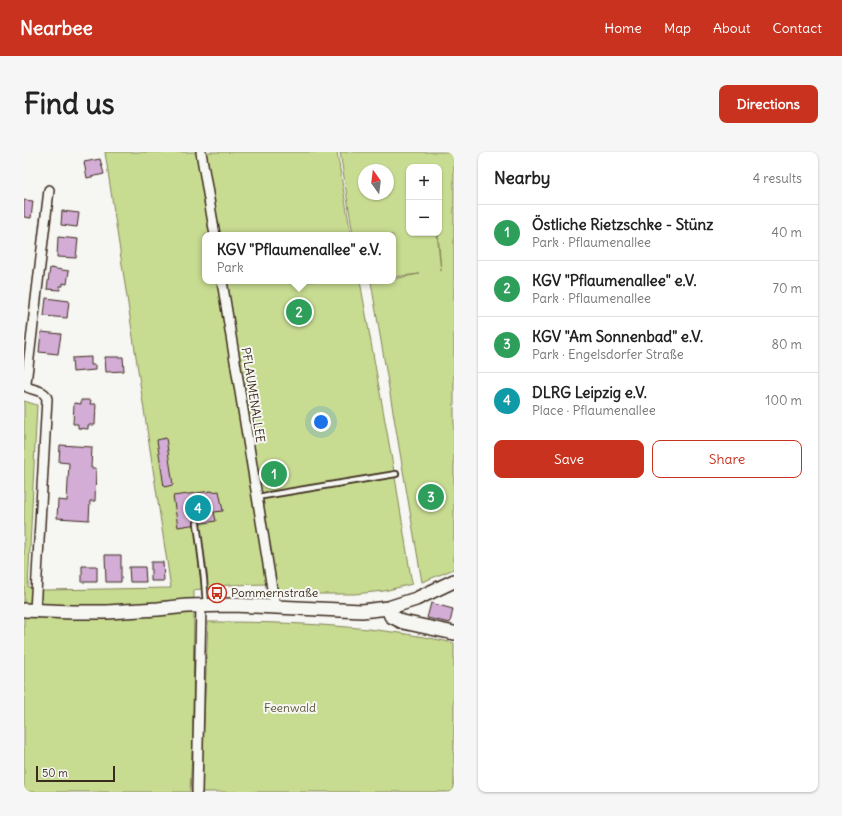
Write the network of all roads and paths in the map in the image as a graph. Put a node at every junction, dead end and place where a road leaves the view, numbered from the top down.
1 (201, 152) edge
2 (49, 190) dead end
3 (214, 232) edge
4 (222, 284) edge
5 (396, 474) dead end
6 (257, 497) junction
7 (197, 523) dead end
8 (454, 582) edge
9 (203, 606) junction
10 (275, 607) junction
11 (388, 608) junction
12 (30, 611) edge
13 (454, 633) edge
14 (197, 792) edge

1 - 3 street
2 - 12 street
4 - 6 street, PFLAUMENALLEE
5 - 6 lane
6 - 10 street, PFLAUMENALLEE
7 - 9 lane
8 - 11 street
9 - 10 street
9 - 12 street
9 - 14 street
10 - 11 street
11 - 13 street

